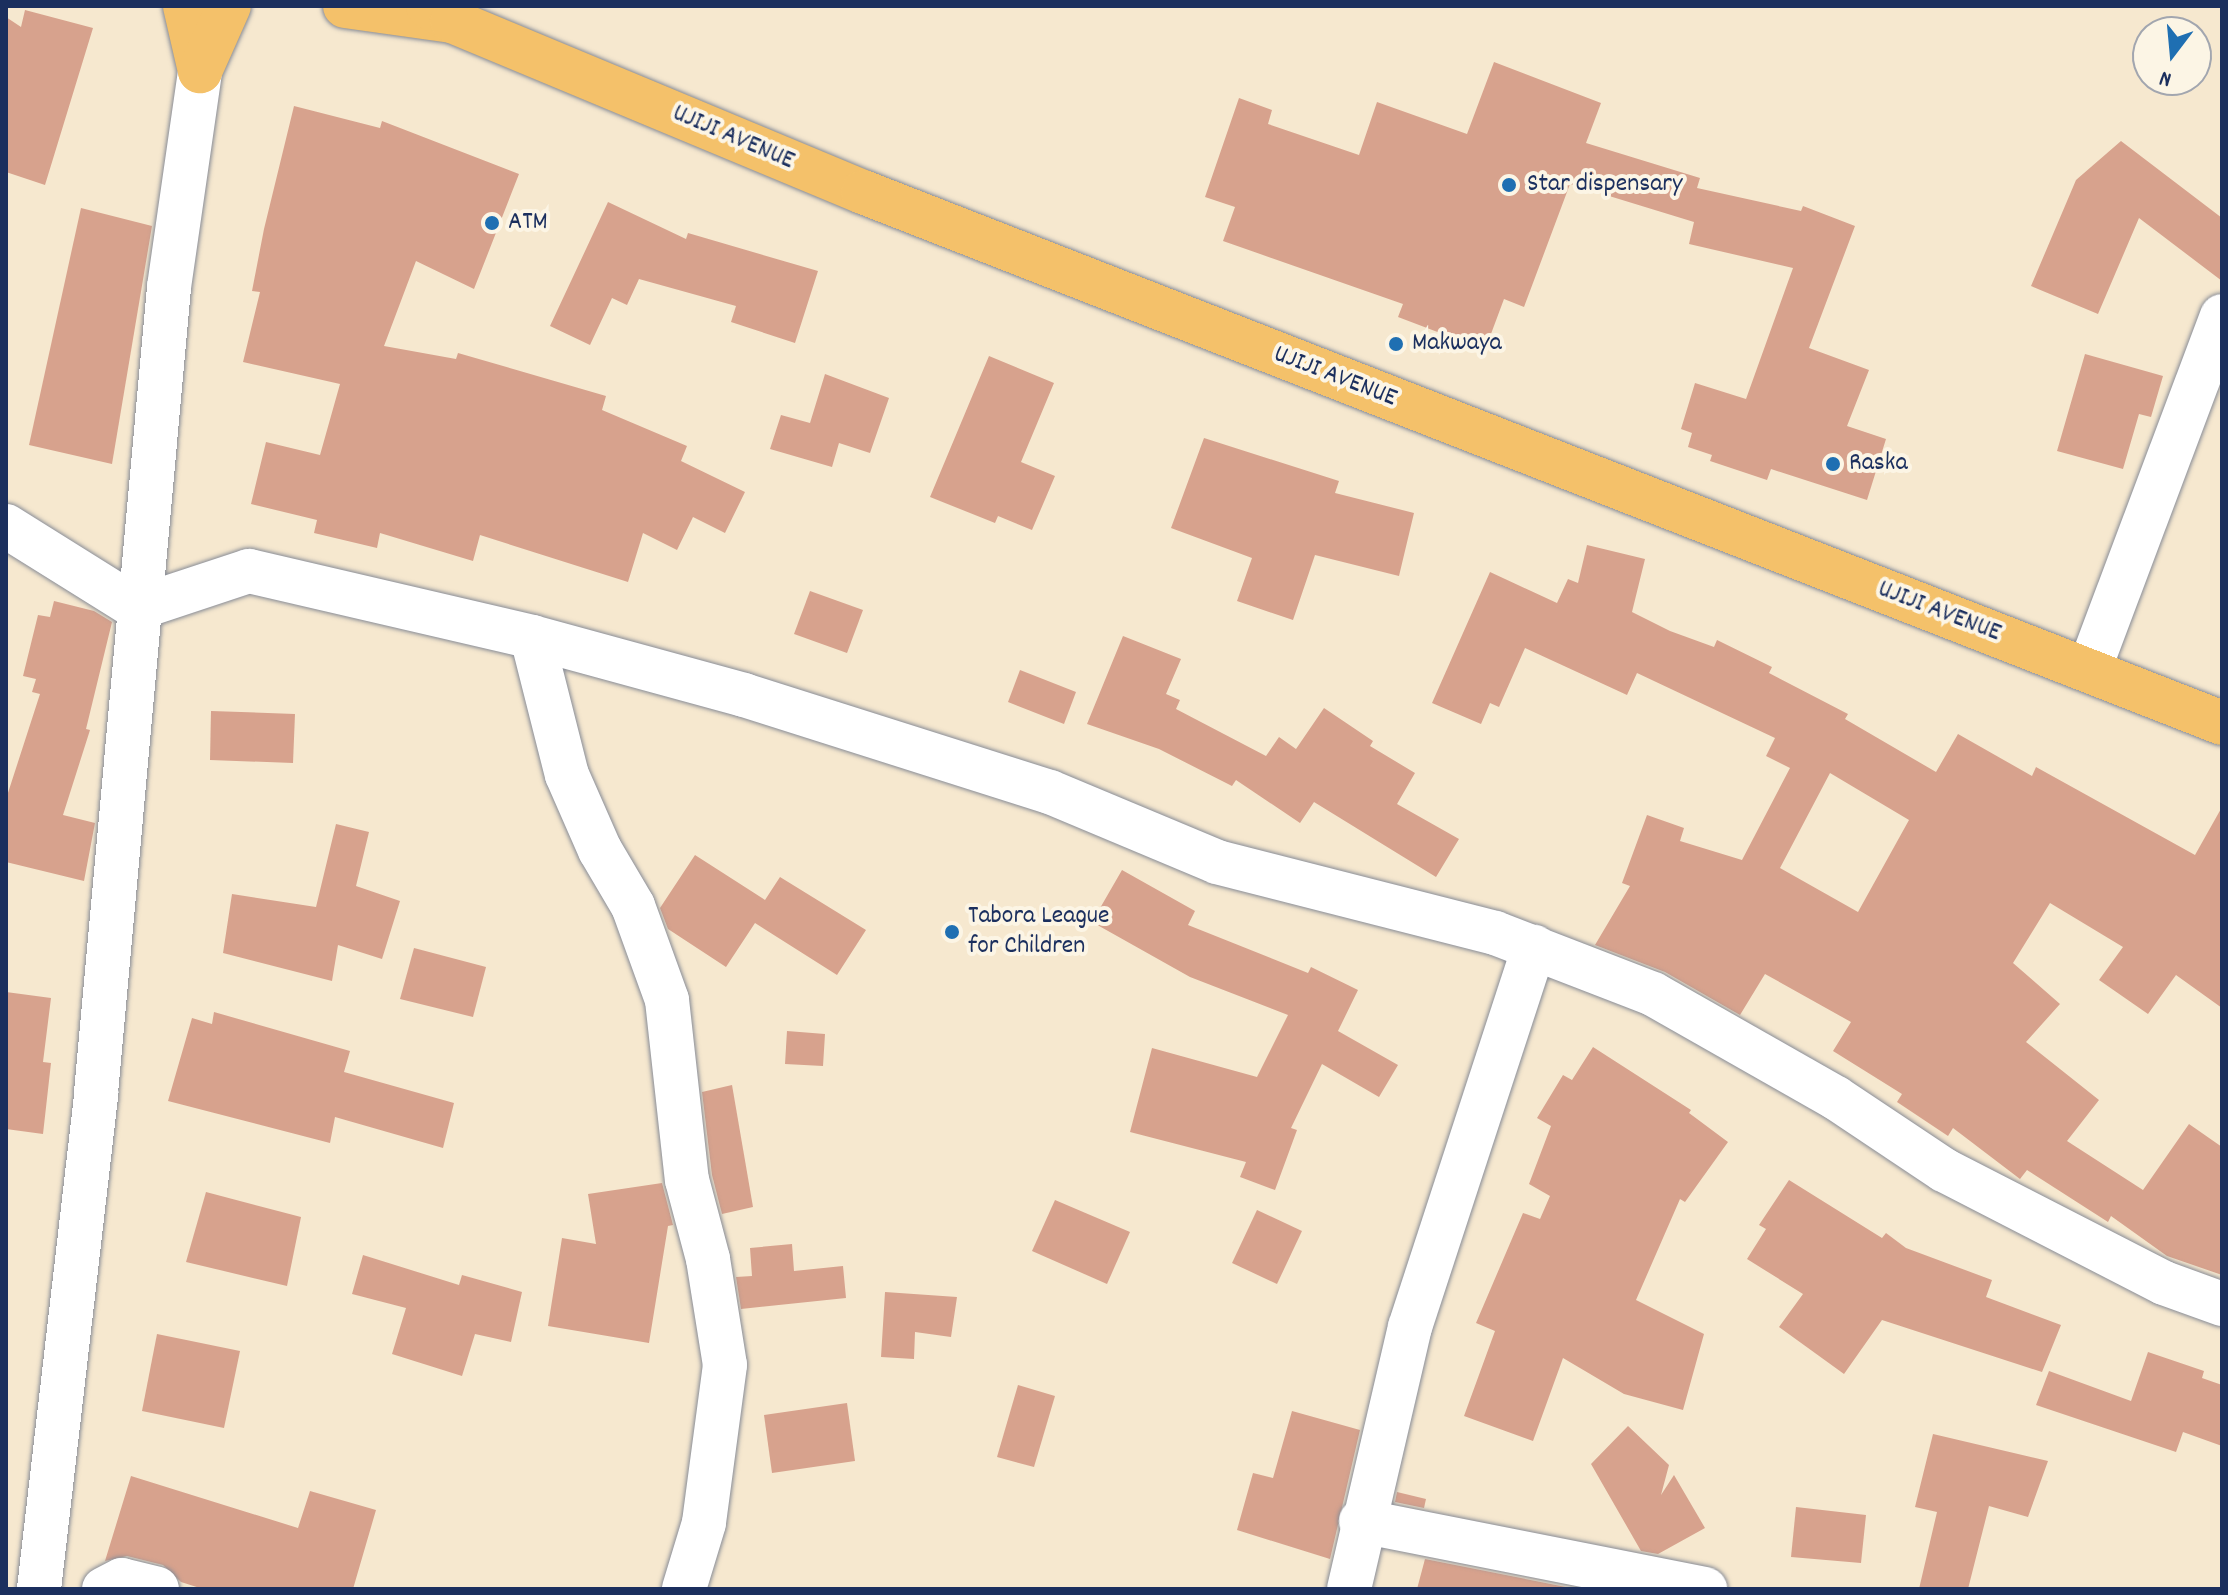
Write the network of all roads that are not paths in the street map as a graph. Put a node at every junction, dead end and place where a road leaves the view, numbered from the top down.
1 (185, 6) edge
2 (229, 6) edge
3 (345, 6) edge
4 (440, 14) edge
5 (200, 71) junction
6 (2222, 316) edge
7 (6, 526) edge
8 (137, 608) junction
9 (532, 637) junction
10 (2089, 670) junction
11 (2222, 723) edge
12 (1534, 947) junction
13 (2222, 1304) edge
14 (1361, 1521) junction
15 (39, 1589) edge
16 (104, 1589) edge
17 (157, 1589) edge
18 (684, 1589) edge
19 (1349, 1589) edge
20 (1705, 1589) edge

1 - 5 highway
2 - 5 highway
3 - 4 highway, UJIJI AVENUE
4 - 10 highway, UJIJI AVENUE
5 - 8 street
6 - 10 street
7 - 8 street
8 - 9 street
8 - 15 street
9 - 12 street
9 - 18 street
10 - 11 highway, UJIJI AVENUE
12 - 13 street
12 - 14 street
14 - 19 street
14 - 20 street
16 - 17 street

